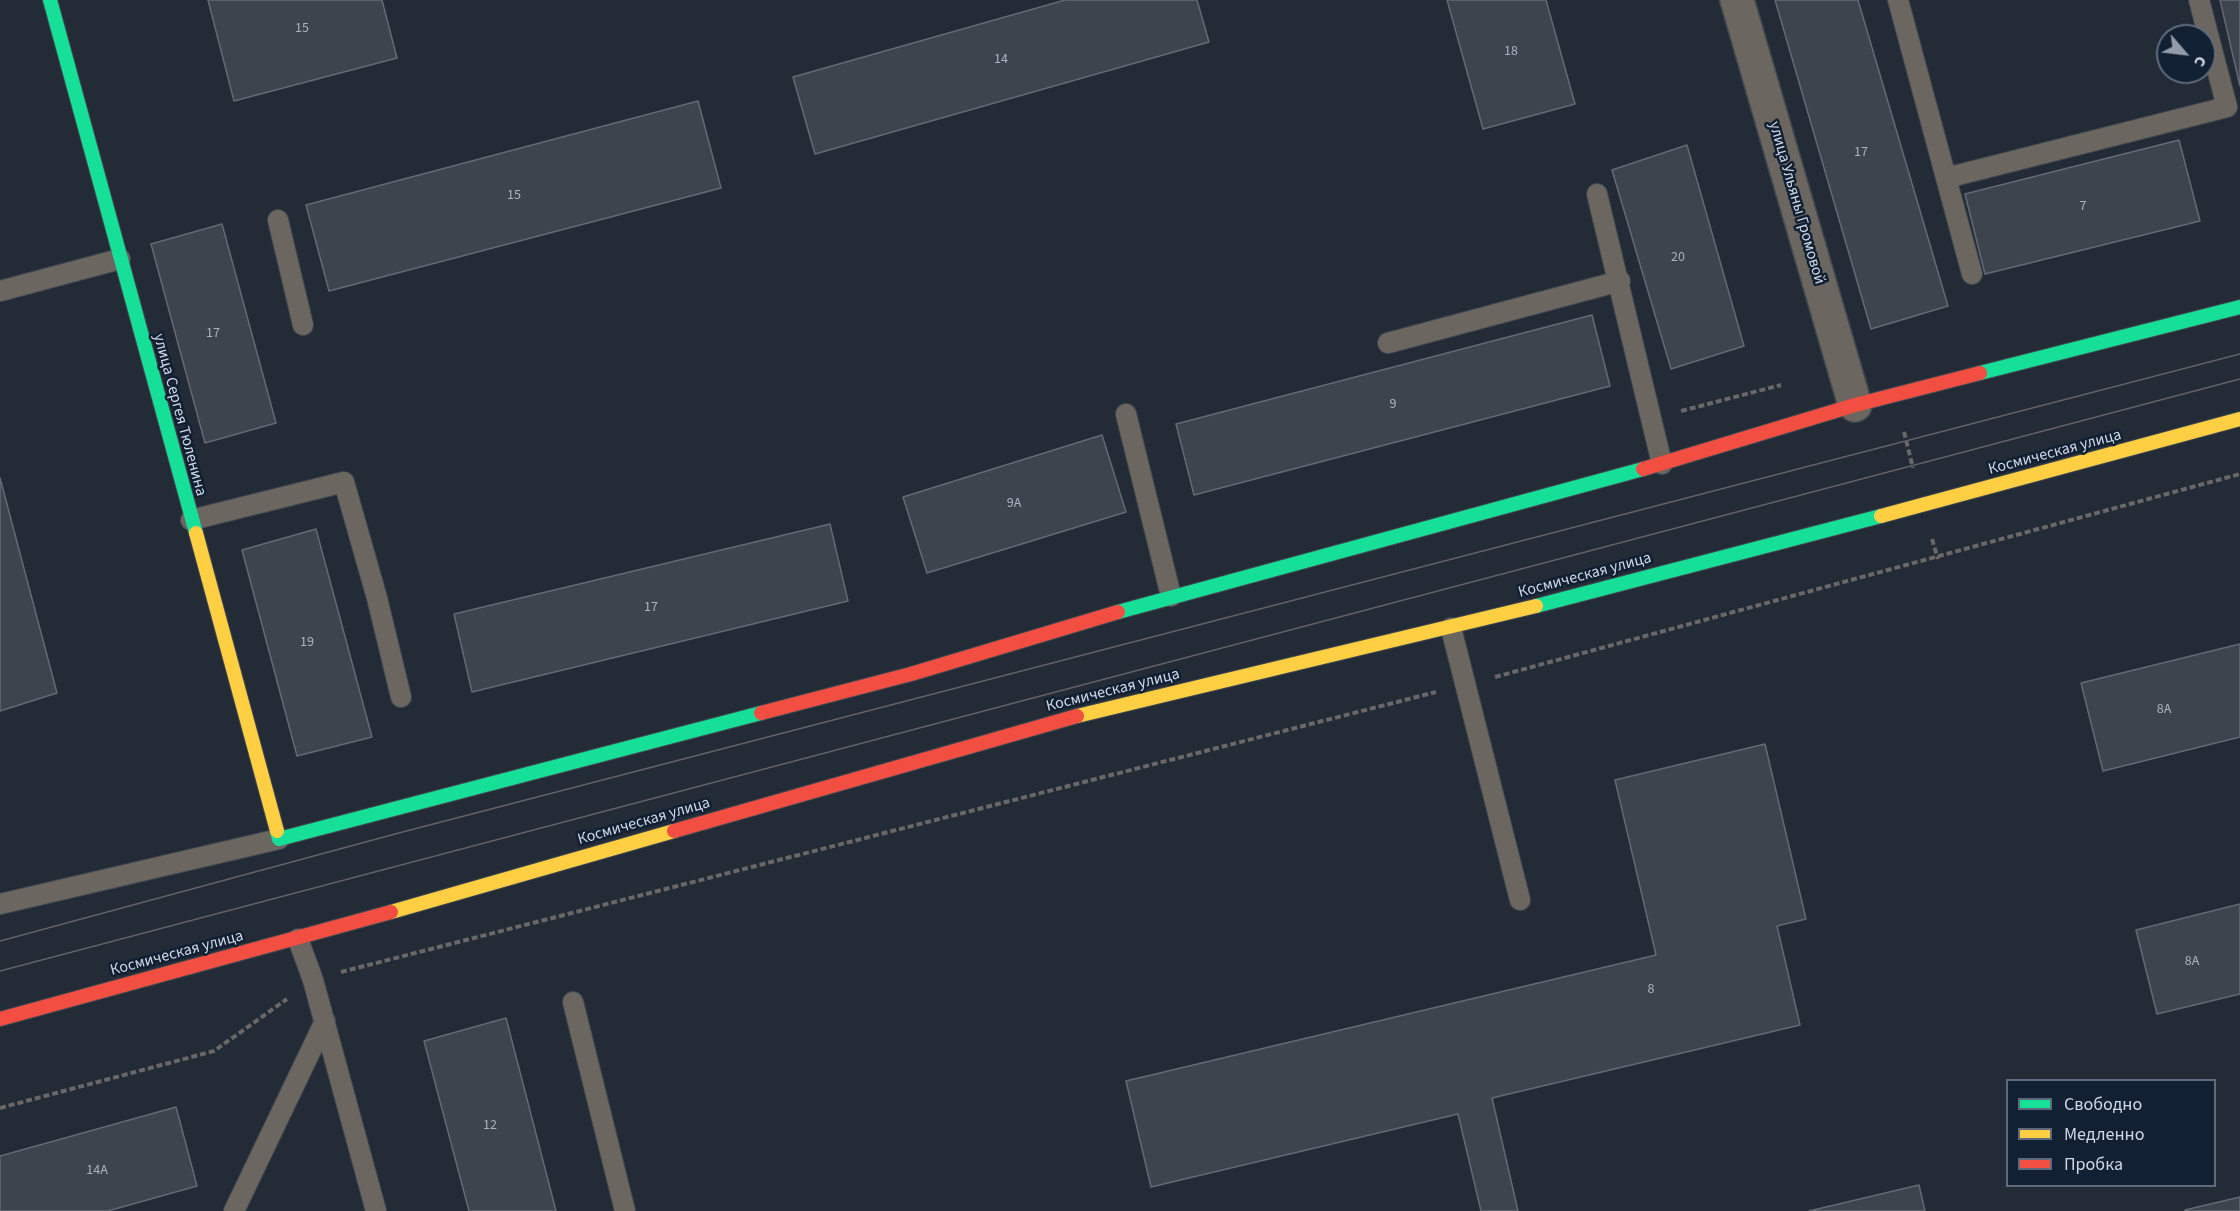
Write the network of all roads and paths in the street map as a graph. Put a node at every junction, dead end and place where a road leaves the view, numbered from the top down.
1 (50, 0) edge
2 (1737, 0) edge
3 (1898, 0) edge
4 (2199, 0) edge
5 (1946, 178) junction
6 (1597, 194) dead end
7 (278, 220) dead end
8 (120, 259) junction
9 (1972, 274) dead end
10 (1620, 281) junction
11 (0, 291) edge
12 (2240, 306) edge
13 (303, 325) dead end
14 (1388, 343) dead end
15 (1855, 405) junction
16 (1126, 414) dead end
17 (2240, 419) edge
18 (1662, 464) junction
19 (2240, 474) edge
20 (191, 520) junction
21 (1172, 596) junction
22 (1451, 628) junction
23 (1465, 685) junction
24 (401, 698) dead end
25 (279, 839) junction
26 (1520, 900) dead end
27 (0, 904) edge
28 (298, 939) junction
29 (314, 980) junction
30 (573, 1002) dead end
31 (0, 1019) edge
32 (325, 1021) junction
33 (0, 1108) edge
34 (234, 1211) edge
35 (376, 1211) edge
36 (625, 1211) edge

1 - 8 street, улица Сергея Тюленина
2 - 15 street, улица Ульяны Громовой
3 - 5 lane
4 - 5 lane
5 - 9 lane
6 - 10 lane
7 - 13 lane
8 - 11 lane
8 - 20 street, улица Сергея Тюленина
10 - 14 lane
10 - 18 lane
12 - 15 street
15 - 18 street
16 - 21 lane
17 - 22 street, Космическая улица
18 - 21 street
19 - 23 path
20 - 24 lane
20 - 25 street, улица Сергея Тюленина
21 - 25 street
22 - 23 lane
22 - 28 street, Космическая улица
23 - 26 lane
23 - 29 path
25 - 27 lane
28 - 29 lane
28 - 31 street, Космическая улица
29 - 32 lane
29 - 33 path
30 - 36 lane
32 - 34 lane
32 - 35 lane

